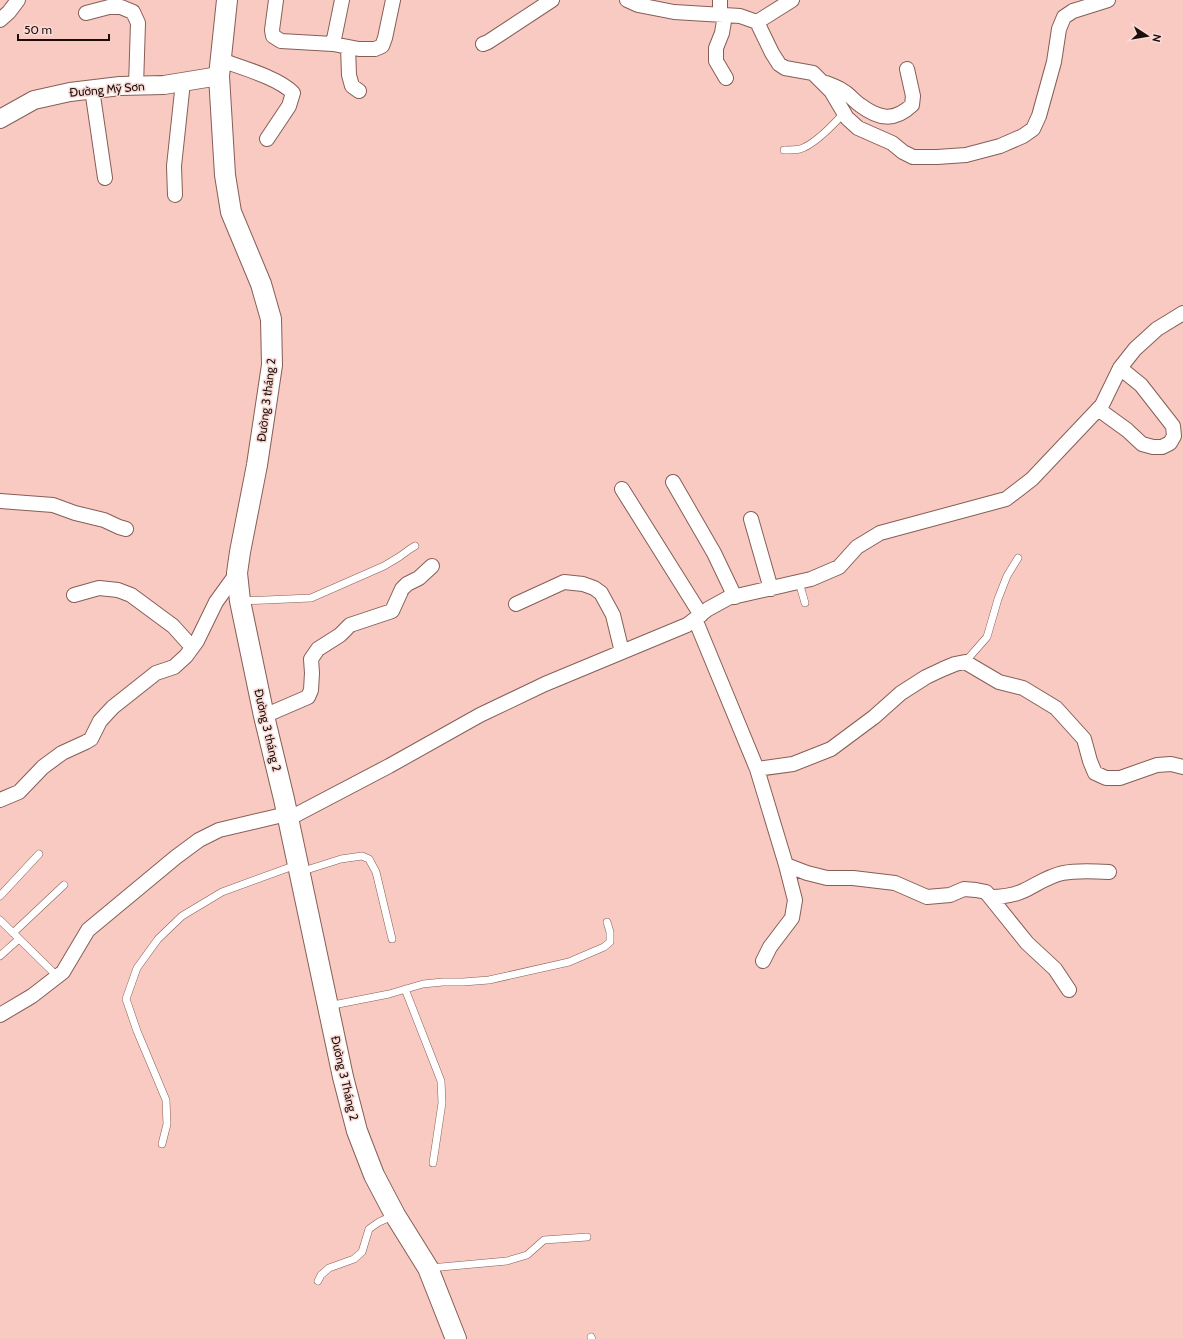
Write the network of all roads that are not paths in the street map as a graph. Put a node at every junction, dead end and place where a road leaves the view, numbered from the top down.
1 (18, 0) edge
2 (228, 0) edge
3 (276, 0) edge
4 (342, 0) edge
5 (393, 0) edge
6 (552, 0) edge
7 (627, 0) edge
8 (720, 0) edge
9 (792, 0) edge
10 (1108, 0) edge
11 (86, 13) dead end
12 (723, 15) junction
13 (0, 20) edge
14 (758, 22) junction
15 (333, 44) junction
16 (483, 44) dead end
17 (348, 47) junction
18 (220, 68) junction
19 (907, 69) dead end
20 (726, 78) dead end
21 (182, 82) junction
22 (824, 82) junction
23 (136, 86) junction
24 (92, 89) junction
25 (359, 91) dead end
26 (844, 113) junction
27 (0, 118) edge
28 (267, 139) dead end
29 (784, 150) dead end
30 (105, 178) dead end
31 (176, 195) dead end
32 (1183, 313) edge
33 (1120, 368) junction
34 (1098, 409) junction
35 (673, 482) dead end
36 (622, 489) dead end
37 (0, 501) edge
38 (751, 519) dead end
39 (126, 529) dead end
40 (415, 546) dead end
41 (1018, 558) dead end
42 (432, 566) dead end
43 (237, 573) junction
44 (799, 582) junction
45 (771, 588) junction
46 (74, 595) dead end
47 (735, 597) junction
48 (240, 601) junction
49 (805, 603) dead end
50 (516, 604) dead end
51 (698, 617) junction
52 (192, 647) junction
53 (622, 652) junction
54 (965, 662) junction
55 (264, 716) junction
56 (1183, 766) edge
57 (757, 769) junction
58 (0, 800) edge
59 (286, 810) junction
60 (39, 854) dead end
61 (786, 865) junction
62 (299, 868) junction
63 (1109, 872) dead end
64 (64, 885) dead end
65 (0, 896) edge
66 (990, 896) junction
67 (0, 920) edge
68 (607, 922) dead end
69 (13, 933) junction
70 (20, 939) junction
71 (392, 939) dead end
72 (0, 956) edge
73 (763, 961) dead end
74 (58, 977) junction
75 (405, 989) junction
76 (1070, 990) dead end
77 (328, 1006) junction
78 (0, 1016) edge
79 (162, 1144) dead end
80 (433, 1163) dead end
81 (395, 1215) junction
82 (587, 1237) dead end
83 (428, 1268) junction
84 (318, 1281) dead end
85 (456, 1339) edge

1 - 13 street
2 - 18 main road, Đường 3 tháng 2
3 - 15 street
4 - 15 street
5 - 17 street
6 - 16 street
7 - 12 street
8 - 12 street
9 - 14 street
10 - 26 street
11 - 23 street
12 - 14 street
12 - 20 street
14 - 22 street
15 - 17 street
17 - 25 street
18 - 21 street, Đường Mỹ Sơn
18 - 28 street
18 - 43 main road, Đường 3 tháng 2
19 - 22 street
21 - 23 street, Đường Mỹ Sơn
21 - 31 street
22 - 26 street
23 - 24 street, Đường Mỹ Sơn
24 - 27 street, Đường Mỹ Sơn
24 - 30 street
26 - 29 lane
32 - 33 street
33 - 34 street
33 - 34 street
34 - 44 street
35 - 47 street
36 - 51 street
37 - 39 street
38 - 45 street
40 - 48 lane
41 - 54 lane
42 - 55 street
43 - 48 main road, Đường 3 tháng 2
43 - 52 street
44 - 45 street
44 - 49 lane
45 - 47 street
46 - 52 street
47 - 51 street
48 - 55 main road, Đường 3 tháng 2
50 - 53 street
51 - 53 street
51 - 57 street
52 - 58 street
53 - 59 street
54 - 56 street
54 - 57 street
55 - 59 main road, Đường 3 tháng 2
57 - 61 street
59 - 62 main road, Đường 3 Tháng 2
59 - 74 street
60 - 65 lane
61 - 66 street
61 - 73 street
62 - 71 lane
62 - 77 main road, Đường 3 Tháng 2
62 - 79 lane
63 - 66 street
64 - 69 lane
66 - 76 street
67 - 69 lane
68 - 75 lane
69 - 70 lane
70 - 72 lane
70 - 74 lane
74 - 78 street
75 - 77 lane
75 - 80 lane
77 - 81 main road, Đường 3 Tháng 2
81 - 83 main road, Đường 3 Tháng 2
81 - 84 lane
82 - 83 lane
83 - 85 main road, Đường 3 Tháng 2

